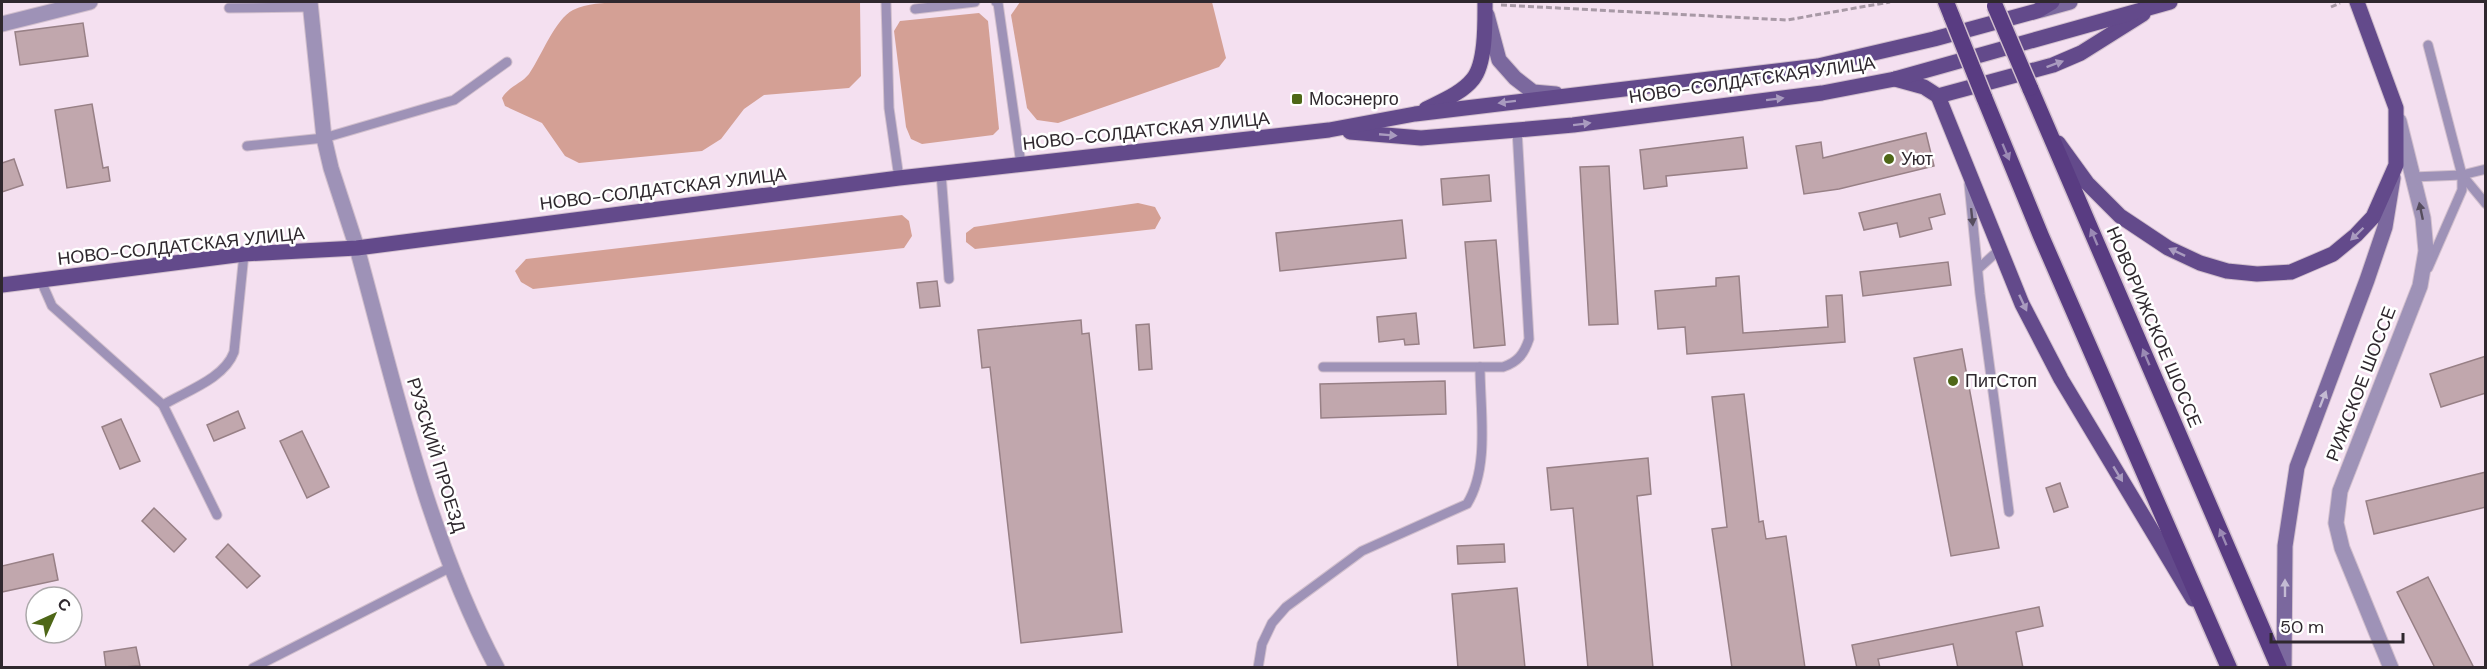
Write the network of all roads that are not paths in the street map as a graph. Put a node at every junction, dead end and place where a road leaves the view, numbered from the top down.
1 (90, 2) edge
2 (886, 2) edge
3 (975, 2) edge
4 (996, 2) edge
5 (1946, 2) edge
6 (2052, 2) edge
7 (2070, 2) edge
8 (2357, 2) edge
9 (310, 4) edge
10 (1485, 4) edge
11 (1994, 4) edge
12 (2164, 4) edge
13 (229, 8) dead end
14 (915, 9) dead end
15 (2037, 11) junction
16 (2, 24) edge
17 (2428, 45) dead end
18 (507, 62) dead end
19 (1895, 79) junction
20 (1565, 94) junction
21 (1938, 96) junction
22 (2396, 108) junction
23 (1415, 114) junction
24 (2046, 126) junction
25 (1329, 130) junction
26 (1517, 130) junction
27 (324, 138) junction
28 (247, 146) dead end
29 (1021, 164) junction
30 (1966, 165) junction
31 (2396, 165) junction
32 (2486, 169) edge
33 (941, 173) junction
34 (2462, 175) junction
35 (2413, 177) junction
36 (898, 178) junction
37 (2486, 204) edge
38 (357, 248) junction
39 (2000, 249) junction
40 (244, 254) junction
41 (1978, 269) junction
42 (949, 279) dead end
43 (41, 281) junction
44 (2, 285) edge
45 (2420, 286) junction
46 (1323, 367) dead end
47 (1480, 367) junction
48 (163, 405) junction
49 (2009, 512) dead end
50 (217, 515) dead end
51 (451, 567) junction
52 (253, 668) edge
53 (497, 668) edge
54 (1258, 668) edge
55 (2229, 668) edge
56 (2279, 668) edge
57 (2284, 668) edge
58 (2391, 668) edge

1 - 16 street
2 - 36 lane
3 - 14 lane
4 - 29 lane
5 -> 55 highway, bridge
6 - 15 main road
7 - 15 main road, НОВО-СОЛДАТСКАЯ УЛИЦА
8 - 22 main road
9 - 13 lane
9 - 27 street, РУЗСКИЙ ПРОЕЗД
10 - 20 main road
10 - 23 main road
11 - 24 highway, НОВОРИЖСКОЕ ШОССЕ, bridge
12 - 19 main road, НОВО-СОЛДАТСКАЯ УЛИЦА
21 -> 12 main road
15 - 20 main road, НОВО-СОЛДАТСКАЯ УЛИЦА
17 - 34 lane
18 - 27 lane
19 - 21 main road
26 -> 19 main road, НОВО-СОЛДАТСКАЯ УЛИЦА
20 -> 23 main road, НОВО-СОЛДАТСКАЯ УЛИЦА
21 - 30 main road
22 - 31 main road
22 - 35 street, РИЖСКОЕ ШОССЕ
23 - 25 main road, НОВО-СОЛДАТСКАЯ УЛИЦА
31 -> 24 main road
56 -> 24 highway, НОВОРИЖСКОЕ ШОССЕ
25 -> 26 main road, НОВО-СОЛДАТСКАЯ УЛИЦА
25 - 29 main road, НОВО-СОЛДАТСКАЯ УЛИЦА
26 - 47 lane
27 - 28 lane
27 - 38 street, РУЗСКИЙ ПРОЕЗД
29 - 33 main road, НОВО-СОЛДАТСКАЯ УЛИЦА
30 - 39 main road
30 -> 41 lane
57 -> 31 main road
32 - 34 lane
33 - 36 main road, НОВО-СОЛДАТСКАЯ УЛИЦА
33 - 42 lane
34 - 35 lane
34 - 37 lane
34 - 45 lane
45 -> 35 street, РИЖСКОЕ ШОССЕ
36 - 38 main road, НОВО-СОЛДАТСКАЯ УЛИЦА
38 - 40 main road, НОВО-СОЛДАТСКАЯ УЛИЦА
38 - 51 street, РУЗСКИЙ ПРОЕЗД
39 - 41 lane
39 -> 55 main road
40 - 43 main road, НОВО-СОЛДАТСКАЯ УЛИЦА
40 - 48 lane
41 - 49 lane
43 - 44 main road, НОВО-СОЛДАТСКАЯ УЛИЦА
43 - 48 lane
45 - 58 street, РИЖСКОЕ ШОССЕ
46 - 47 lane
47 - 54 lane
48 - 50 lane
51 - 52 lane
51 - 53 street, РУЗСКИЙ ПРОЕЗД

